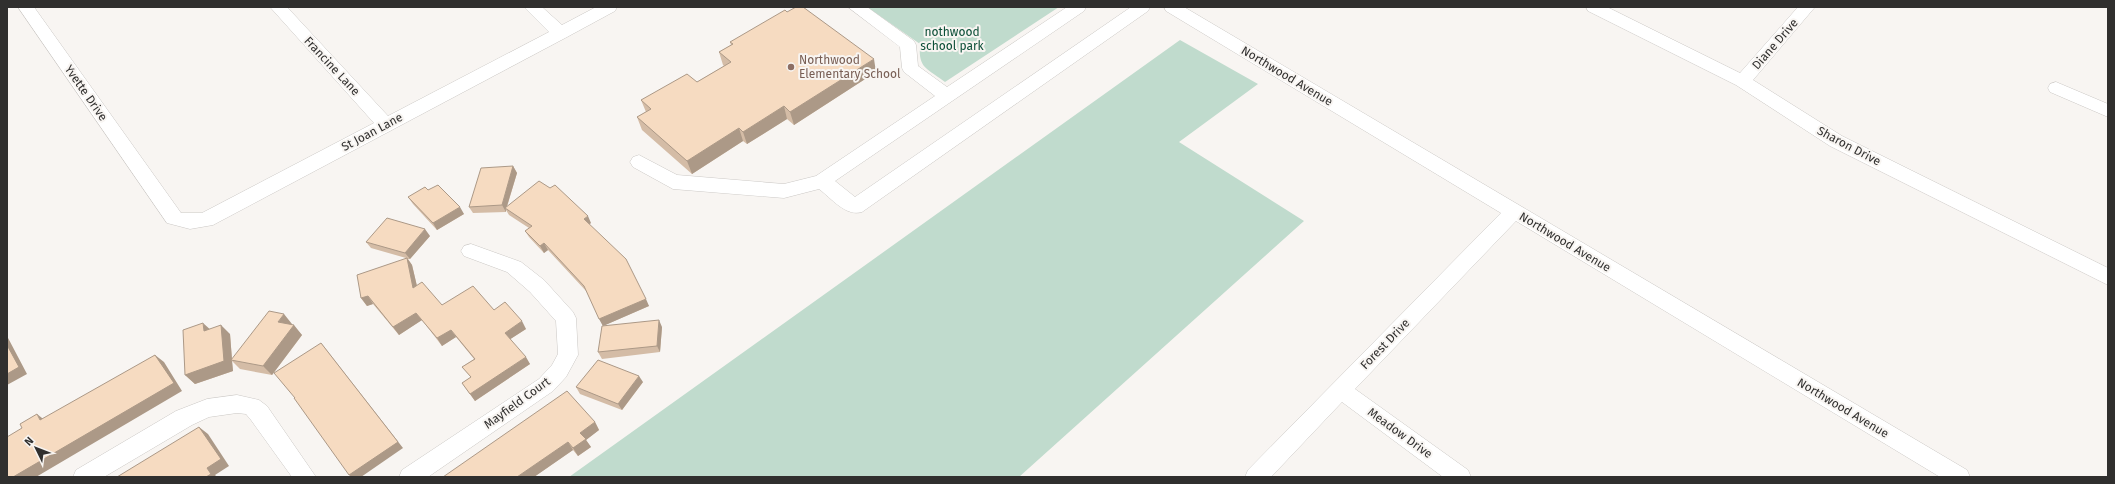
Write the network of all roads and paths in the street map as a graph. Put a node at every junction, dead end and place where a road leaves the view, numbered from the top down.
1 (26, 7) edge
2 (278, 7) edge
3 (532, 7) edge
4 (609, 7) edge
5 (856, 7) edge
6 (1078, 7) edge
7 (1142, 7) edge
8 (1172, 7) edge
9 (1594, 7) edge
10 (1807, 7) edge
11 (561, 32) junction
12 (1742, 81) junction
13 (2056, 88) dead end
14 (947, 96) junction
15 (2108, 111) edge
16 (386, 125) junction
17 (639, 162) dead end
18 (147, 180) joint
19 (822, 181) junction
20 (1514, 211) junction
21 (471, 252) dead end
22 (2108, 278) edge
23 (1341, 390) junction
24 (84, 477) edge
25 (305, 477) edge
26 (410, 477) edge
27 (1256, 477) edge
28 (1460, 477) edge
29 (1959, 477) edge

1 - 18 street, Yvette Drive
2 - 16 street, Francine Lane
3 - 11 street
4 - 11 street, St Joan Lane
5 - 14 street
6 - 14 street
7 - 19 street
8 - 20 street, Northwood Avenue
9 - 12 street, Sharon Drive
10 - 12 street, Diane Drive
11 - 16 street, St Joan Lane
12 - 22 street, Sharon Drive
13 - 15 street
14 - 19 street
16 - 18 street, St Joan Lane
17 - 19 street
20 - 23 street, Forest Drive
20 - 29 street, Northwood Avenue
21 - 26 street, Mayfield Court
23 - 27 street, Forest Drive
23 - 28 street, Meadow Drive
24 - 25 street

